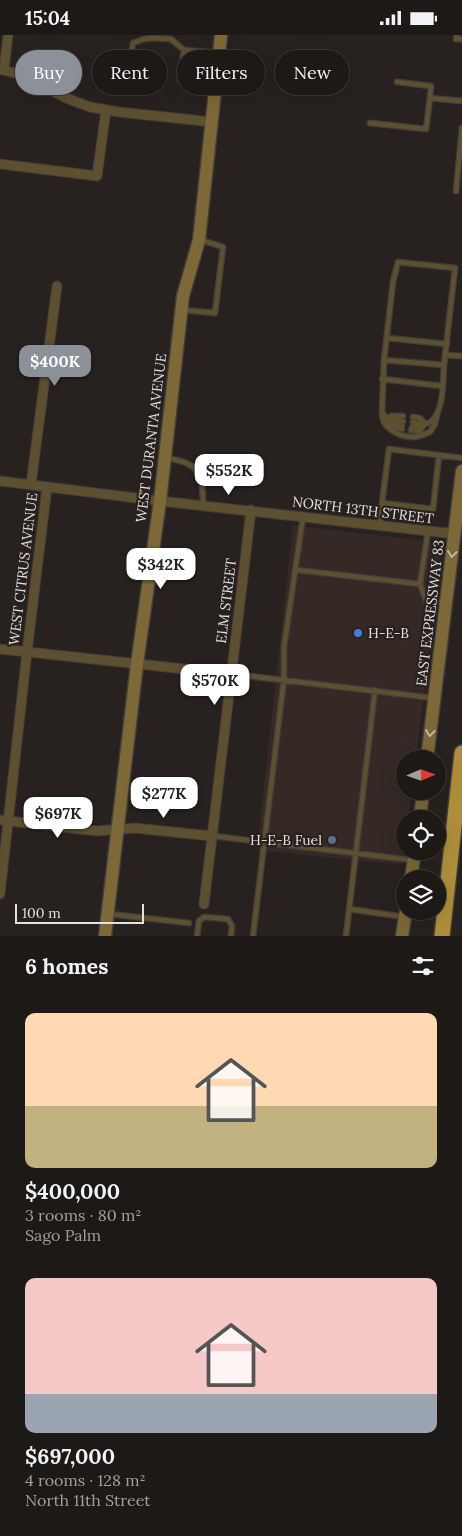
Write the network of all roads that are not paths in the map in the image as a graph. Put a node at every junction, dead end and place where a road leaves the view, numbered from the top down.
1 (8, 35) edge
2 (221, 35) edge
3 (456, 35) edge
4 (462, 39) edge
5 (132, 50) edge
6 (184, 50) edge
7 (219, 50) edge
8 (2, 69) edge
9 (397, 82) dead end
10 (215, 95) edge
11 (430, 98) junction
12 (462, 101) edge
13 (106, 110) junction
14 (212, 122) junction
15 (370, 123) dead end
16 (462, 128) edge
17 (0, 164) edge
18 (456, 191) dead end
19 (199, 239) junction
20 (57, 286) dead end
21 (182, 310) junction
22 (387, 338) junction
23 (447, 344) junction
24 (446, 355) junction
25 (462, 356) edge
26 (384, 360) junction
27 (444, 365) junction
28 (382, 379) junction
29 (442, 386) junction
30 (382, 411) junction
31 (437, 415) junction
32 (388, 419) junction
33 (425, 424) junction
34 (439, 455) junction
35 (164, 458) junction
36 (462, 458) edge
37 (462, 471) edge
38 (0, 481) edge
39 (31, 484) junction
40 (47, 487) junction
41 (160, 501) junction
42 (382, 503) junction
43 (204, 506) junction
44 (251, 510) junction
45 (303, 517) junction
46 (380, 526) junction
47 (428, 531) junction
48 (455, 534) junction
49 (297, 570) junction
50 (420, 584) junction
51 (446, 604) junction
52 (0, 649) edge
53 (26, 652) junction
54 (137, 664) junction
55 (230, 674) junction
56 (284, 679) junction
57 (375, 691) junction
58 (434, 698) junction
59 (428, 750) edge
60 (462, 753) edge
61 (4, 820) edge
62 (117, 830) junction
63 (211, 836) junction
64 (265, 843) junction
65 (356, 853) junction
66 (396, 855) edge
67 (0, 894) edge
68 (204, 904) dead end
69 (349, 909) junction
70 (396, 913) edge
71 (108, 914) junction
72 (404, 920) edge
73 (189, 923) dead end
74 (105, 936) edge
75 (197, 936) edge
76 (231, 936) edge
77 (253, 936) edge
78 (346, 936) edge
79 (402, 936) edge
80 (442, 936) edge

1 - 8 street
2 - 7 street, WEST DURANTA AVENUE
3 - 4 lane
5 - 6 lane
8 - 13 street
9 - 11 lane
10 - 14 street, WEST DURANTA AVENUE
11 - 12 lane
11 - 15 lane
13 - 14 street
13 - 17 street
14 - 19 street, WEST DURANTA AVENUE
16 - 18 lane
19 - 21 street, WEST DURANTA AVENUE
19 - 21 lane
20 - 39 street
21 - 35 street, WEST DURANTA AVENUE
22 - 23 lane
22 - 23 lane
22 - 26 lane
23 - 24 lane
24 - 25 lane
24 - 27 lane
26 - 27 lane
26 - 28 lane
27 - 29 lane
28 - 29 lane
28 - 30 lane
29 - 31 lane
30 - 31 lane
30 - 32 lane
31 - 33 lane
32 - 32 lane
33 - 33 lane
34 - 36 lane
34 - 42 lane
34 - 42 lane
35 - 41 street, WEST DURANTA AVENUE
35 - 43 lane
37 - 48 street, EAST EXPRESSWAY 83
38 - 39 street, NORTH 13TH STREET
39 - 40 street, NORTH 13TH STREET
40 - 41 street, NORTH 13TH STREET
40 - 53 street, WEST CITRUS AVENUE
41 - 43 street, NORTH 13TH STREET
41 - 54 street, WEST DURANTA AVENUE
42 - 46 lane
43 - 44 street, NORTH 13TH STREET
44 - 45 street, NORTH 13TH STREET
44 - 55 street, ELM STREET
45 - 46 street, NORTH 13TH STREET
45 - 49 lane
46 - 47 street, NORTH 13TH STREET
47 - 48 street, NORTH 13TH STREET
47 - 50 lane
48 -> 51 street, EAST EXPRESSWAY 83
49 - 50 lane
49 - 56 lane
50 - 51 lane
51 - 58 street, EAST EXPRESSWAY 83
52 - 53 street
53 - 54 street
53 - 61 street, WEST CITRUS AVENUE
54 - 55 street
54 - 62 street, WEST DURANTA AVENUE
55 - 56 lane
55 - 63 street, ELM STREET
56 - 57 lane
56 - 64 lane
57 - 58 lane
57 - 65 lane
58 -> 59 street, EAST EXPRESSWAY 83
60 - 80 highway
61 - 62 street
61 - 67 street, WEST CITRUS AVENUE
62 - 63 street
62 - 71 street, WEST DURANTA AVENUE
63 - 64 lane
63 - 68 street, ELM STREET
64 - 65 lane
64 - 77 lane
65 - 66 lane
65 - 69 lane
69 - 70 lane
69 - 78 lane
71 - 73 lane
71 - 74 street, WEST DURANTA AVENUE
72 - 79 street
75 - 76 lane

